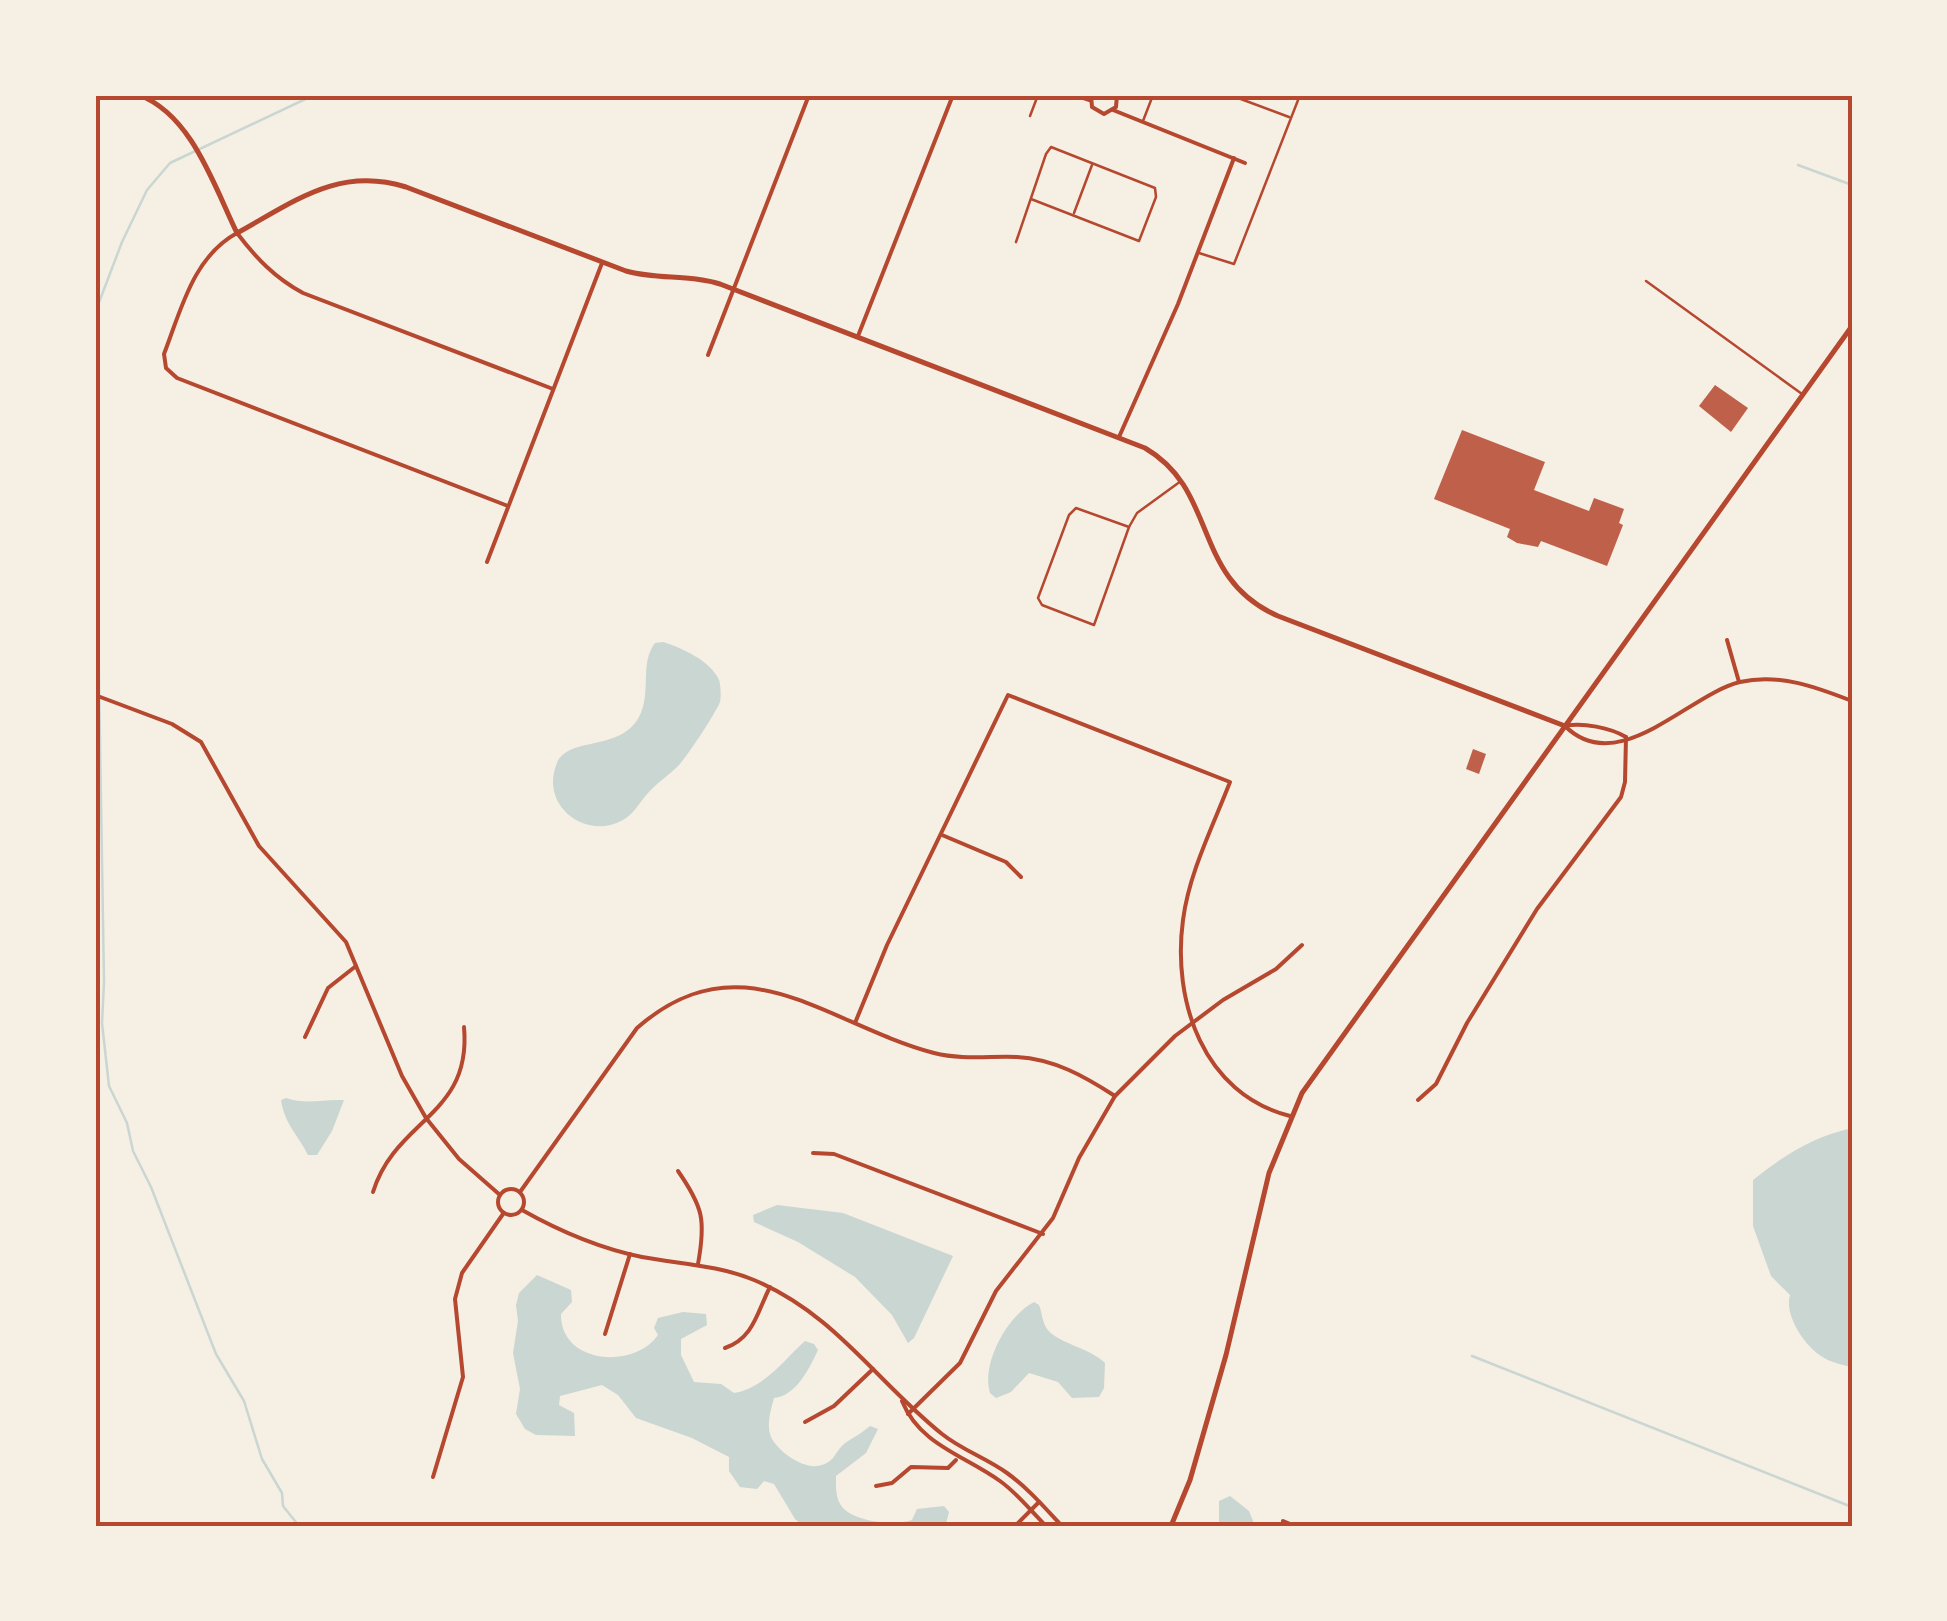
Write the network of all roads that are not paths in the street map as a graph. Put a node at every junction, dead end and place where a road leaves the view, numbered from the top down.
1 (139, 95) edge
2 (809, 95) edge
3 (952, 95) edge
4 (1038, 95) edge
5 (1072, 95) edge
6 (1118, 95) edge
7 (1153, 95) edge
8 (1230, 95) edge
9 (1300, 95) edge
10 (1091, 98) edge
11 (1113, 110) junction
12 (1030, 116) dead end
13 (1291, 118) junction
14 (1142, 122) junction
15 (1234, 158) junction
16 (1093, 162) junction
17 (1244, 162) dead end
18 (1031, 199) junction
19 (1074, 215) junction
20 (237, 233) junction
21 (1016, 242) dead end
22 (1198, 253) junction
23 (602, 262) junction
24 (1646, 281) dead end
25 (734, 289) junction
26 (1852, 326) edge
27 (858, 336) junction
28 (708, 356) dead end
29 (553, 390) junction
30 (1804, 394) junction
31 (1119, 437) junction
32 (1182, 480) junction
33 (508, 506) junction
34 (1129, 527) junction
35 (487, 562) dead end
36 (1727, 640) dead end
37 (1739, 682) junction
38 (95, 695) edge
39 (1852, 701) edge
40 (1565, 726) junction
41 (1626, 737) junction
42 (942, 834) junction
43 (1022, 877) dead end
44 (1302, 945) dead end
45 (356, 966) junction
46 (855, 1022) junction
47 (1192, 1022) junction
48 (464, 1027) dead end
49 (304, 1037) dead end
50 (1115, 1096) junction
51 (1418, 1100) dead end
52 (1290, 1116) junction
53 (426, 1118) junction
54 (812, 1153) dead end
55 (678, 1171) dead end
56 (373, 1192) dead end
57 (520, 1192) junction
58 (500, 1195) junction
59 (522, 1210) junction
60 (503, 1214) junction
61 (1043, 1234) junction
62 (630, 1254) junction
63 (698, 1264) junction
64 (770, 1288) junction
65 (605, 1334) dead end
66 (725, 1348) dead end
67 (873, 1369) junction
68 (902, 1401) junction
69 (914, 1409) junction
70 (908, 1414) junction
71 (805, 1422) dead end
72 (958, 1457) junction
73 (432, 1477) dead end
74 (876, 1486) dead end
75 (1039, 1502) junction
76 (1030, 1511) junction
77 (1282, 1521) dead end
78 (1015, 1526) edge
79 (1046, 1526) edge
80 (1062, 1526) edge
81 (1171, 1526) edge
82 (1295, 1526) edge

1 - 20 street
2 - 25 street
3 - 27 street
4 - 12 lane
5 - 10 lane
6 - 11 street
7 - 14 lane
8 - 13 lane
9 - 13 lane
10 - 11 street
11 - 14 street
13 - 22 lane
14 - 15 street
15 - 17 street
15 - 22 street
16 - 18 lane
16 - 19 lane
16 - 19 lane
18 - 19 lane
18 - 21 lane
20 - 23 street
20 - 29 street
20 - 33 street
22 - 31 street
23 - 25 street
23 - 29 street
24 - 30 lane
25 - 27 street
25 - 28 street
26 - 30 street
27 - 31 street
29 - 33 street
30 - 40 street
31 - 32 street
32 - 34 lane
32 - 40 street
33 - 35 street
34 - 34 lane
36 - 37 street
37 - 39 street
37 - 41 street
38 - 45 street
40 - 41 street
40 - 41 street
40 - 52 street
41 - 51 street
42 - 43 street
42 - 46 street
42 - 47 street
44 - 47 street
45 - 49 street
45 - 53 street
46 - 50 street
46 - 57 street
47 - 50 street
47 - 52 street
48 - 53 street
50 - 61 street
52 - 81 street
53 - 56 street
53 - 58 street
54 - 61 street
55 - 63 street
57 - 58 street
57 - 59 street
58 - 60 street
59 - 60 street
59 - 62 street
60 - 73 street
61 - 69 street
62 - 63 street
62 - 65 street
63 - 64 street
64 - 66 street
64 - 67 street
67 - 68 street
67 - 71 street
68 - 69 street
68 - 70 street
69 - 70 street
69 - 75 street
70 - 72 street
72 - 74 street
72 - 76 street
75 - 76 street
75 - 80 street
76 - 78 street
76 - 79 street
77 - 82 street

